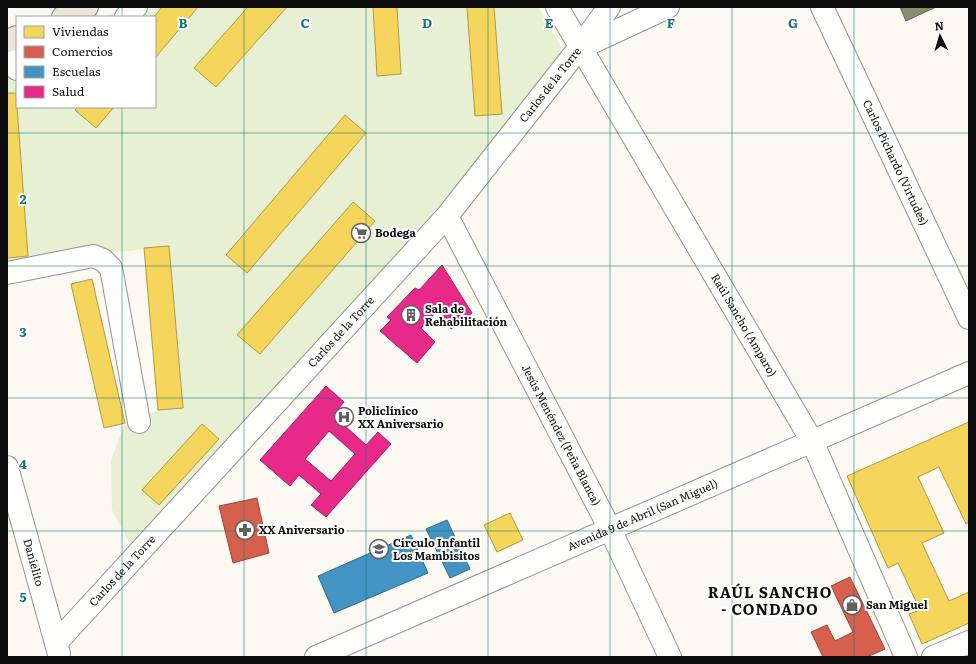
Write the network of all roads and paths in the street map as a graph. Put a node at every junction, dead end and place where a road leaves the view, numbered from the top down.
1 (87, 7) edge
2 (136, 7) edge
3 (557, 7) edge
4 (609, 7) edge
5 (668, 7) edge
6 (822, 7) edge
7 (65, 16) edge
8 (127, 16) edge
9 (16, 36) edge
10 (7, 41) edge
11 (580, 47) junction
12 (7, 57) edge
13 (16, 67) edge
14 (447, 216) junction
15 (7, 272) edge
16 (969, 318) edge
17 (969, 373) edge
18 (139, 422) dead end
19 (812, 441) junction
20 (9, 481) edge
21 (610, 529) junction
22 (969, 642) edge
23 (58, 650) edge
24 (347, 651) edge
25 (316, 657) edge
26 (670, 657) edge
27 (906, 657) edge
28 (934, 657) edge

1 - 7 main road
2 - 8 street
3 - 11 street, Raúl Sancho (Amparo)
4 - 11 street, Carlos de la Torre
5 - 11 street
6 - 16 street, Carlos Pichardo (Virtudes)
9 - 10 main road
11 - 14 street, Carlos de la Torre
11 - 19 street, Raúl Sancho (Amparo)
12 - 13 street
14 - 21 street, Jesús Menéndez (Peña Blanca)
14 - 23 street, Carlos de la Torre
15 - 18 street
17 - 19 street, Avenida 9 de Abril (San Miguel)
19 - 21 street, Avenida 9 de Abril (San Miguel)
19 - 27 street, Raúl Sancho (Amparo)
20 - 23 street, Danielito
21 - 24 street, Avenida 9 de Abril (San Miguel)
21 - 26 street, Jesús Menéndez (Peña Blanca)
22 - 28 street
24 - 25 street, Avenida 9 de Abril (San Miguel)

